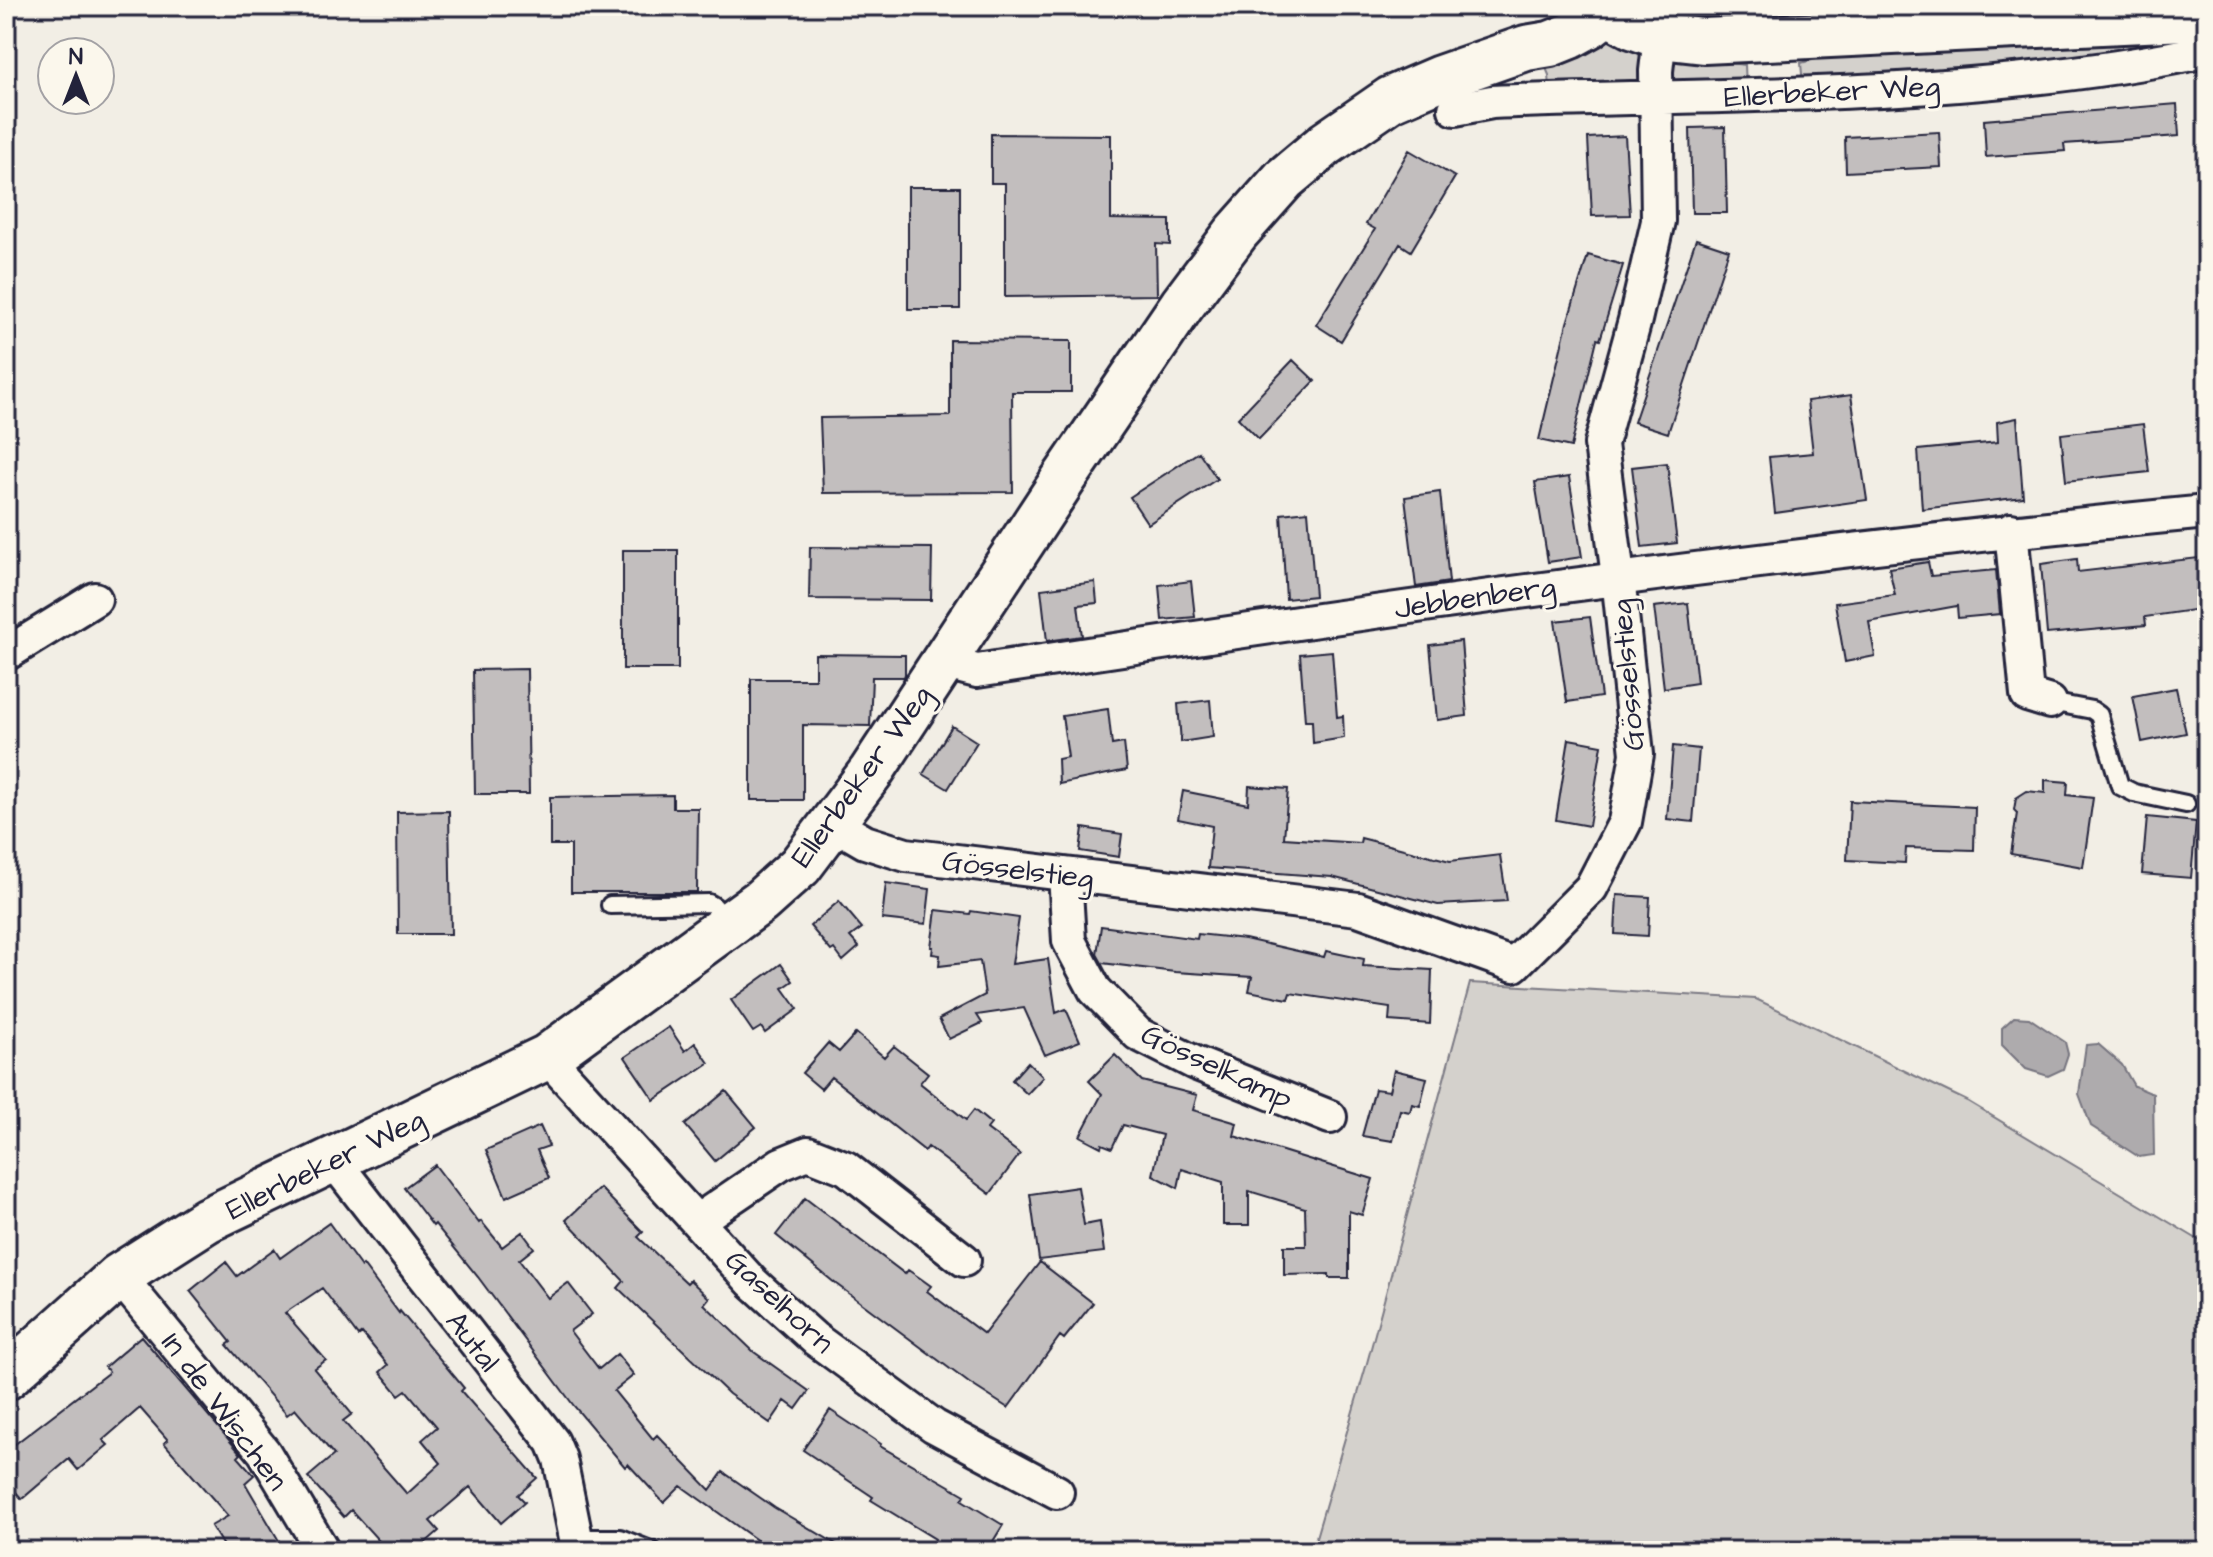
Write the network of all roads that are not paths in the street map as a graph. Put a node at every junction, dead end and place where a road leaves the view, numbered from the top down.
1 (1558, 6) edge
2 (1601, 9) edge
3 (2207, 17) edge
4 (1660, 36) junction
5 (1526, 48) junction
6 (2207, 51) edge
7 (1656, 99) junction
8 (1455, 109) dead end
9 (2207, 512) edge
10 (2011, 530) junction
11 (1618, 577) junction
12 (95, 599) dead end
13 (6, 654) edge
14 (942, 662) junction
15 (2033, 698) joint
16 (2186, 804) dead end
17 (834, 824) junction
18 (1065, 874) junction
19 (610, 905) dead end
20 (729, 925) junction
21 (547, 1057) junction
22 (1330, 1117) dead end
23 (333, 1160) junction
24 (697, 1221) junction
25 (964, 1260) dead end
26 (119, 1276) junction
27 (6, 1377) edge
28 (1057, 1492) dead end
29 (576, 1538) joint
30 (323, 1551) edge
31 (653, 1551) edge

1 - 5 street
2 - 4 street, Ellerbeker Weg
2 - 5 street, Ellerbeker Weg
3 - 4 street, Ellerbeker Weg
4 - 7 street, Gösselstieg
5 - 14 street, Ellerbeker Weg
6 - 7 street, Ellerbeker Weg
7 - 8 street, Ellerbeker Weg
7 - 11 street, Gösselstieg
9 - 10 street, Jebbenberg
10 - 11 street, Jebbenberg
10 - 15 street
11 - 14 street, Jebbenberg
11 - 18 street, Gösselstieg
12 - 13 street
14 - 17 street, Ellerbeker Weg
15 - 16 lane
17 - 18 street, Gösselstieg
17 - 20 street, Ellerbeker Weg
18 - 22 street, Gösselkamp
19 - 20 lane
20 - 21 street, Ellerbeker Weg
21 - 23 street, Ellerbeker Weg
21 - 24 street, Gaselhorn
23 - 26 street, Ellerbeker Weg
23 - 29 street, Autal
24 - 25 street
24 - 28 street, Gaselhorn
26 - 27 street, Ellerbeker Weg
26 - 30 street, In de Wischen
29 - 31 lane

